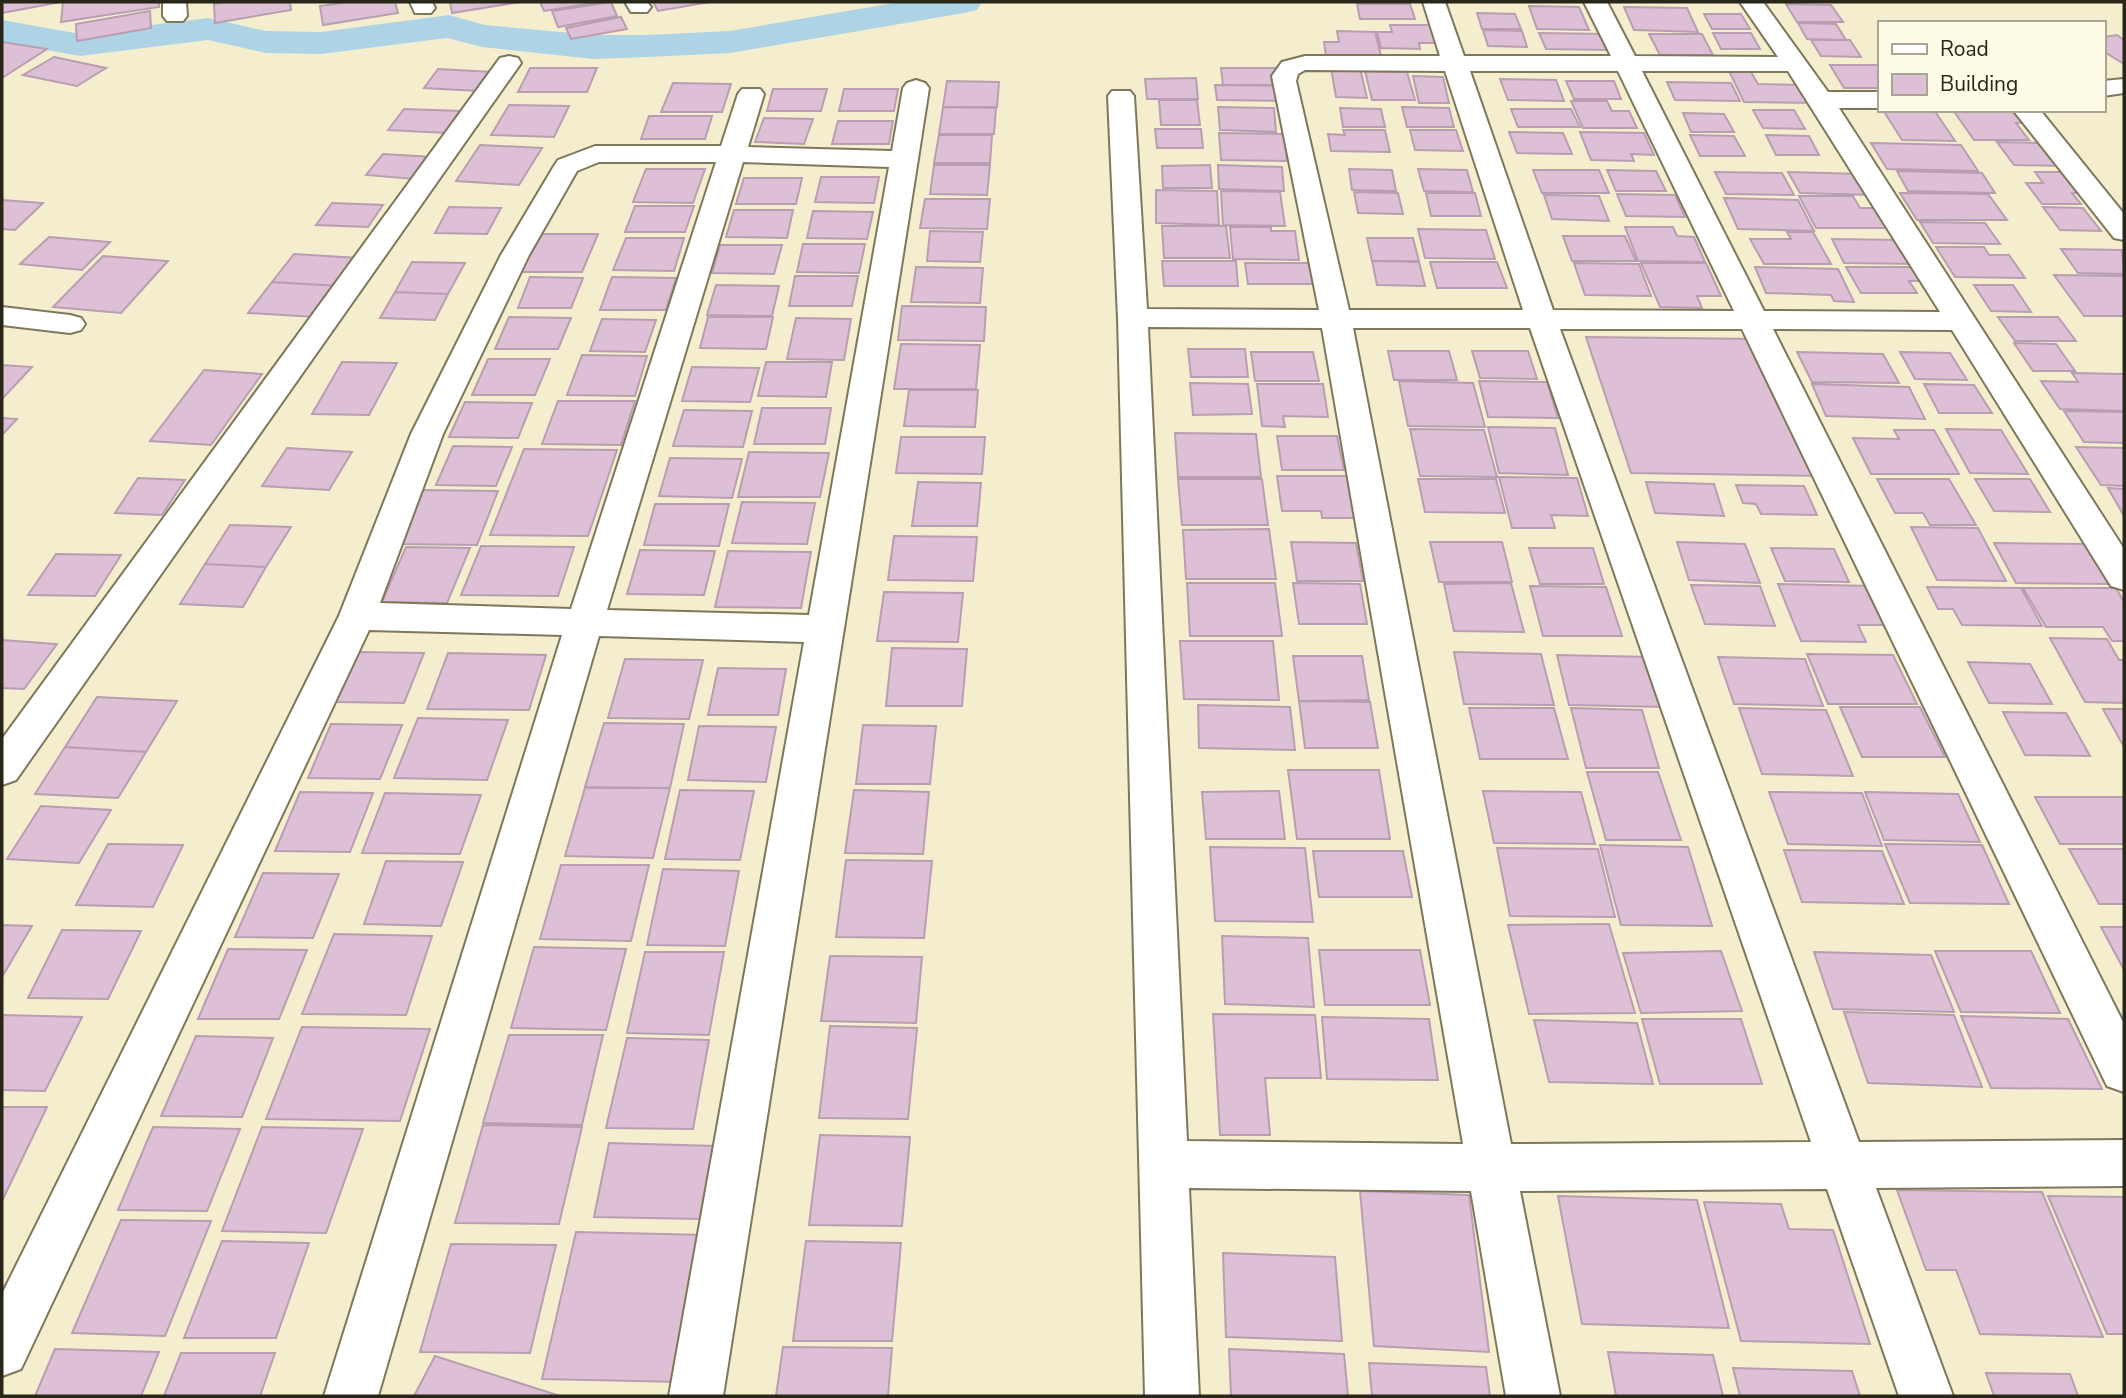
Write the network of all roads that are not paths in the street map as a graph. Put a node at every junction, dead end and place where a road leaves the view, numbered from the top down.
1 (1434, 2) edge
2 (1596, 2) edge
3 (1752, 2) edge
4 (1456, 62) junction
5 (1626, 62) junction
6 (509, 63) dead end
7 (1796, 64) junction
8 (2124, 86) edge
9 (916, 88) dead end
10 (2105, 89) edge
11 (751, 94) dead end
12 (1121, 96) dead end
13 (1821, 100) junction
14 (1878, 100) edge
15 (2028, 112) edge
16 (731, 154) junction
17 (905, 159) junction
18 (2120, 221) edge
19 (2, 316) edge
20 (1133, 318) junction
21 (1336, 318) junction
22 (1542, 321) junction
23 (1959, 321) junction
24 (1752, 322) junction
25 (71, 324) dead end
26 (2124, 577) edge
27 (357, 616) junction
28 (585, 621) junction
29 (823, 629) junction
30 (2, 769) edge
31 (2124, 1071) edge
32 (1842, 1163) junction
33 (2124, 1163) edge
34 (1166, 1164) junction
35 (1492, 1168) junction
36 (2, 1350) edge
37 (351, 1396) edge
38 (696, 1396) edge
39 (1172, 1396) edge
40 (1533, 1396) edge
41 (1926, 1396) edge

1 - 4 street
2 - 5 street
3 - 7 street
4 - 5 street
4 - 21 street
4 - 22 street
5 - 7 street
5 - 24 street
6 - 30 street
7 - 13 street
8 - 10 street
9 - 17 street
11 - 16 street
12 - 20 street
13 - 14 street
13 - 23 street
15 - 18 street
16 - 17 street
16 - 27 street
16 - 28 street
17 - 29 street
19 - 25 street
20 - 21 street
20 - 34 street
21 - 22 street
21 - 35 street
22 - 24 street
22 - 32 street
23 - 24 street
23 - 26 street
24 - 31 street
27 - 28 street
27 - 36 street
28 - 29 street
28 - 37 street
29 - 38 street
32 - 33 street
32 - 35 street
32 - 41 street
34 - 35 street
34 - 39 street
35 - 40 street

